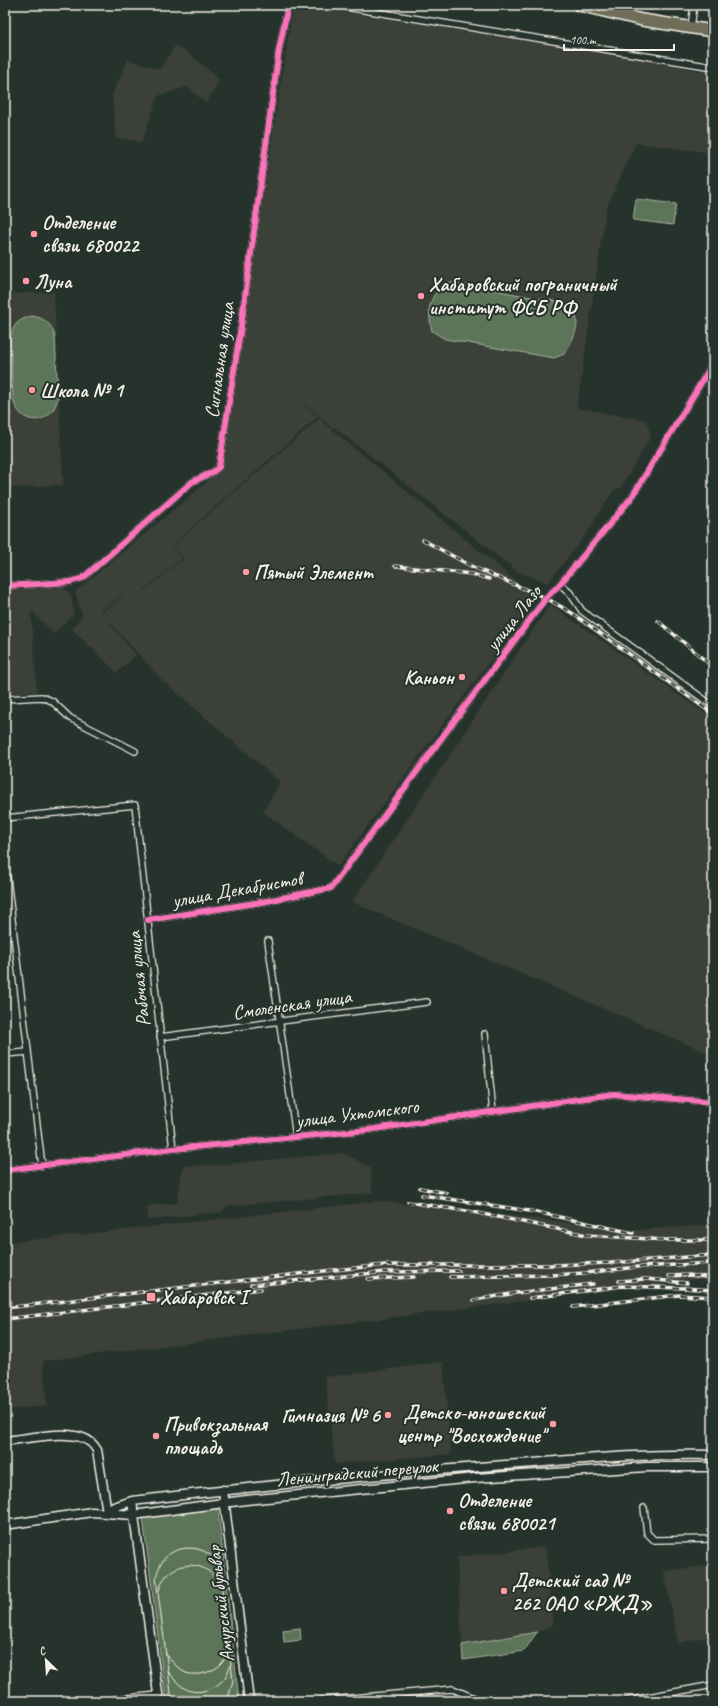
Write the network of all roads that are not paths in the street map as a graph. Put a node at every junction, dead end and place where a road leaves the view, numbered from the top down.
1 (288, 5) edge
2 (333, 5) edge
3 (579, 5) edge
4 (694, 5) edge
5 (691, 28) junction
6 (713, 31) edge
7 (713, 67) edge
8 (713, 363) edge
9 (560, 584) junction
10 (5, 586) edge
11 (5, 700) edge
12 (713, 706) edge
13 (135, 751) dead end
14 (5, 818) edge
15 (5, 862) edge
16 (331, 888) joint
17 (148, 920) junction
18 (14, 935) junction
19 (5, 936) edge
20 (268, 942) dead end
21 (428, 1002) dead end
22 (279, 1022) junction
23 (485, 1034) dead end
24 (160, 1037) junction
25 (28, 1052) junction
26 (5, 1054) edge
27 (713, 1102) edge
28 (493, 1112) junction
29 (296, 1137) junction
30 (173, 1149) junction
31 (42, 1166) junction
32 (5, 1170) edge
33 (5, 1441) edge
34 (713, 1456) edge
35 (713, 1467) edge
36 (223, 1490) junction
37 (132, 1501) junction
38 (225, 1503) junction
39 (644, 1508) dead end
40 (107, 1512) junction
41 (133, 1514) junction
42 (5, 1525) edge
43 (713, 1539) edge
44 (713, 1685) edge
45 (159, 1698) edge
46 (98, 1701) edge
47 (249, 1701) edge
48 (318, 1701) edge
49 (481, 1701) edge
50 (626, 1701) edge

1 - 10 street, Сигнальная улица
2 - 7 street
3 - 5 highway
4 - 5 street
5 - 6 highway
8 - 9 street, улица Лазо
9 - 12 street
9 - 16 street, улица Лазо
11 - 13 street
14 - 17 street, Рабочая улица
15 - 18 street
16 - 17 street, улица Декабристов
17 - 24 street, Рабочая улица
18 - 19 street
18 - 25 street
20 - 22 street
21 - 22 street, Смоленская улица
22 - 24 street, Смоленская улица
22 - 29 street
23 - 28 street
24 - 30 street, Рабочая улица
25 - 26 street
25 - 31 street
27 - 28 street, улица Ухтомского
28 - 29 street, улица Ухтомского
29 - 30 street, улица Ухтомского
30 - 31 street, улица Ухтомского
31 - 32 street, улица Ухтомского
33 - 40 main road
34 - 36 main road, Ленинградский переулок
35 - 38 main road, Ленинградский переулок
36 - 37 main road, Ленинградский переулок
36 - 38 main road, Амурский бульвар
37 - 40 main road, Ленинградский переулок
37 - 41 main road
38 - 41 main road, Ленинградский переулок
38 - 47 main road, Амурский бульвар
39 - 43 street
40 - 41 main road, Ленинградский переулок
40 - 42 main road, Ленинградский переулок
41 - 45 main road
44 - 50 street
45 - 46 street
48 - 49 street

